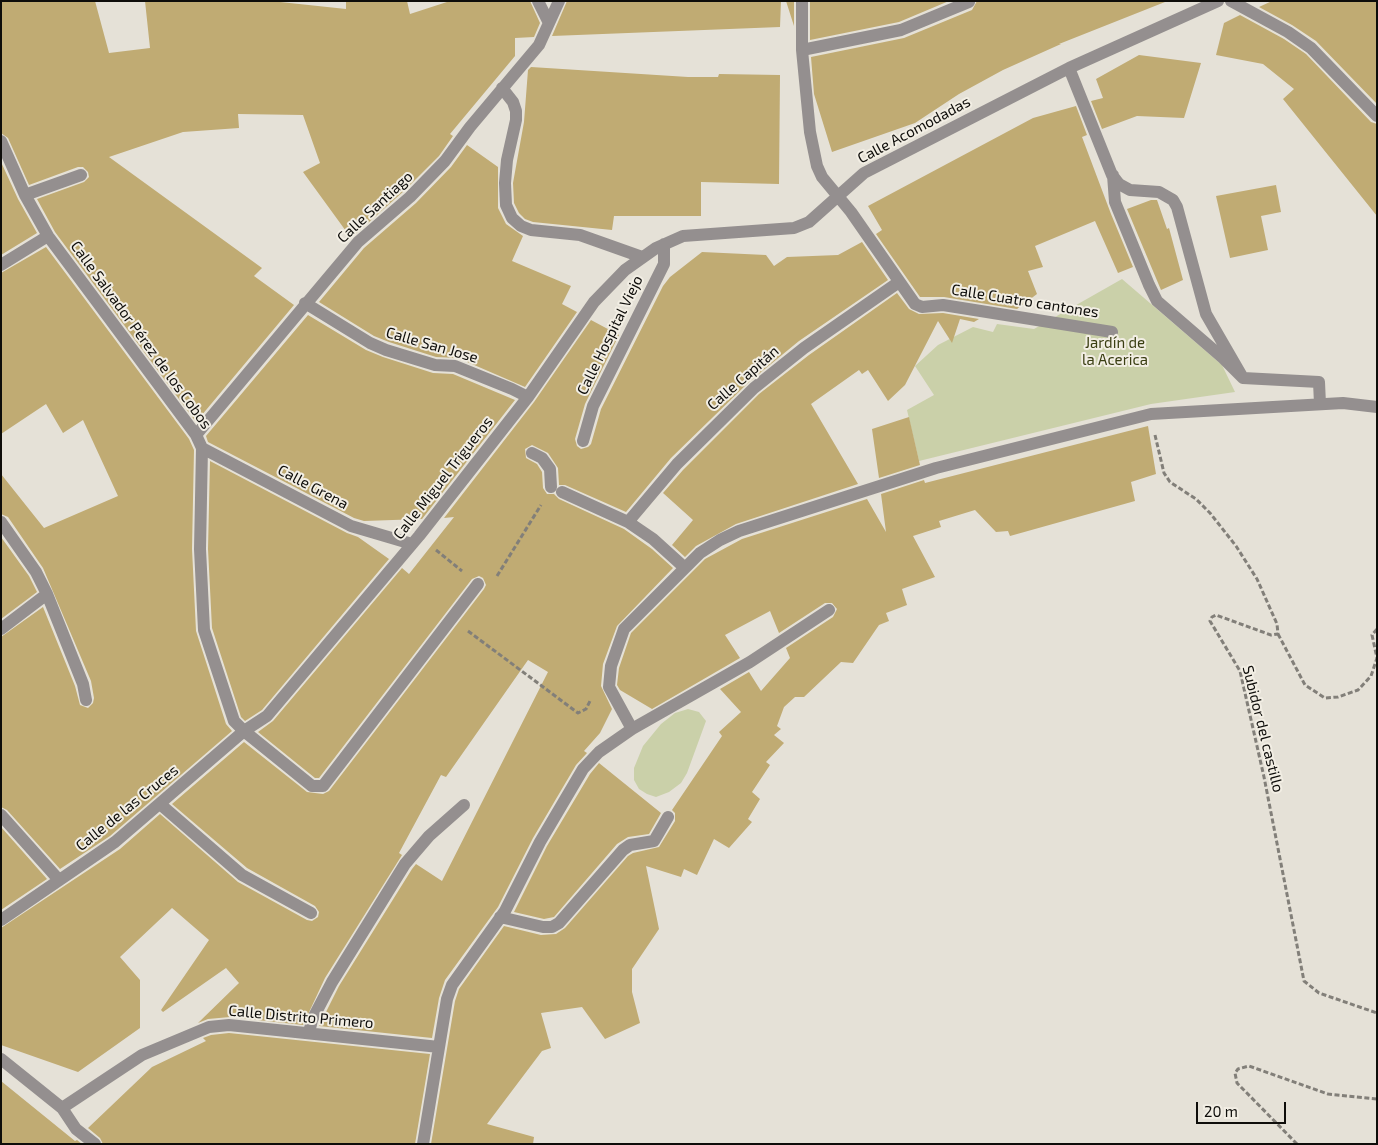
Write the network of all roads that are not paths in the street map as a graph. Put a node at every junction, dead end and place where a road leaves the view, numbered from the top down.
1 (538, 1) edge
2 (558, 1) edge
3 (802, 1) edge
4 (1218, 1) edge
5 (1231, 1) edge
6 (969, 2) edge
7 (548, 21) junction
8 (802, 50) junction
9 (1069, 68) junction
10 (502, 88) junction
11 (1377, 116) edge
12 (1, 141) edge
13 (81, 175) dead end
14 (1112, 175) junction
15 (25, 195) junction
16 (839, 197) junction
17 (48, 236) junction
18 (664, 244) junction
19 (642, 257) junction
20 (1, 265) edge
21 (899, 282) junction
22 (305, 303) junction
23 (1112, 332) dead end
24 (1244, 378) junction
25 (528, 397) junction
26 (1320, 404) junction
27 (1377, 407) edge
28 (196, 435) junction
29 (583, 441) dead end
30 (202, 448) junction
31 (532, 453) dead end
32 (1, 522) edge
33 (628, 522) junction
34 (416, 540) junction
35 (685, 568) junction
36 (473, 580) road end
37 (47, 594) junction
38 (829, 610) dead end
39 (1, 629) edge
40 (86, 700) dead end
41 (632, 729) junction
42 (244, 732) junction
43 (160, 804) junction
44 (464, 805) dead end
45 (1, 815) edge
46 (668, 817) dead end
47 (59, 880) junction
48 (311, 913) dead end
49 (500, 917) junction
50 (1, 920) edge
51 (309, 1033) junction
52 (439, 1047) junction
53 (1, 1059) edge
54 (62, 1108) junction
55 (95, 1144) edge
56 (423, 1144) edge

1 - 7 street
2 - 7 street, Calle Santiago
3 - 8 street
4 - 9 street, Calle Acomodadas
5 - 11 street
6 - 8 street
7 - 10 street, Calle Santiago
8 - 16 street
9 - 14 street
9 - 16 street, Calle Acomodadas
10 - 19 street
10 - 22 street, Calle Santiago
12 - 15 street, Calle Salvador Pérez de los Cobos
13 - 15 street
14 - 24 street
14 - 24 street
15 - 17 street, Calle Salvador Pérez de los Cobos
16 - 18 street, Calle Acomodadas
16 - 21 street, Calle Cuatro cantones
17 - 20 street
17 - 28 street, Calle Salvador Pérez de los Cobos
18 - 19 street, Calle Miguel Trigueros
18 - 29 street, Calle Hospital Viejo
19 - 25 street, Calle Miguel Trigueros
21 - 23 street, Calle Cuatro cantones
21 - 33 street, Calle Capitán
22 - 25 street, Calle San Jose
22 - 28 street, Calle Santiago
24 - 26 street
25 - 34 street, Calle Miguel Trigueros
26 - 27 street
26 - 35 street
28 - 30 street, Calle Salvador Pérez de los Cobos
30 - 34 street, Calle Grena
30 - 42 street, Calle Salvador Pérez de los Cobos
31 - 33 street
32 - 37 street
33 - 35 street
34 - 42 street, Calle Miguel Trigueros
35 - 41 street
36 - 42 street, Calle Salvador Pérez de los Cobos
37 - 39 street
37 - 40 street
38 - 41 street
41 - 49 street
42 - 43 street, Calle de las Cruces
43 - 47 street, Calle de las Cruces
43 - 48 street
44 - 51 street
45 - 47 street
46 - 49 street
47 - 50 street, Calle de las Cruces
49 - 52 street
51 - 52 street, Calle Distrito Primero
51 - 54 street, Calle Distrito Primero
52 - 56 street
53 - 54 street
54 - 55 street

